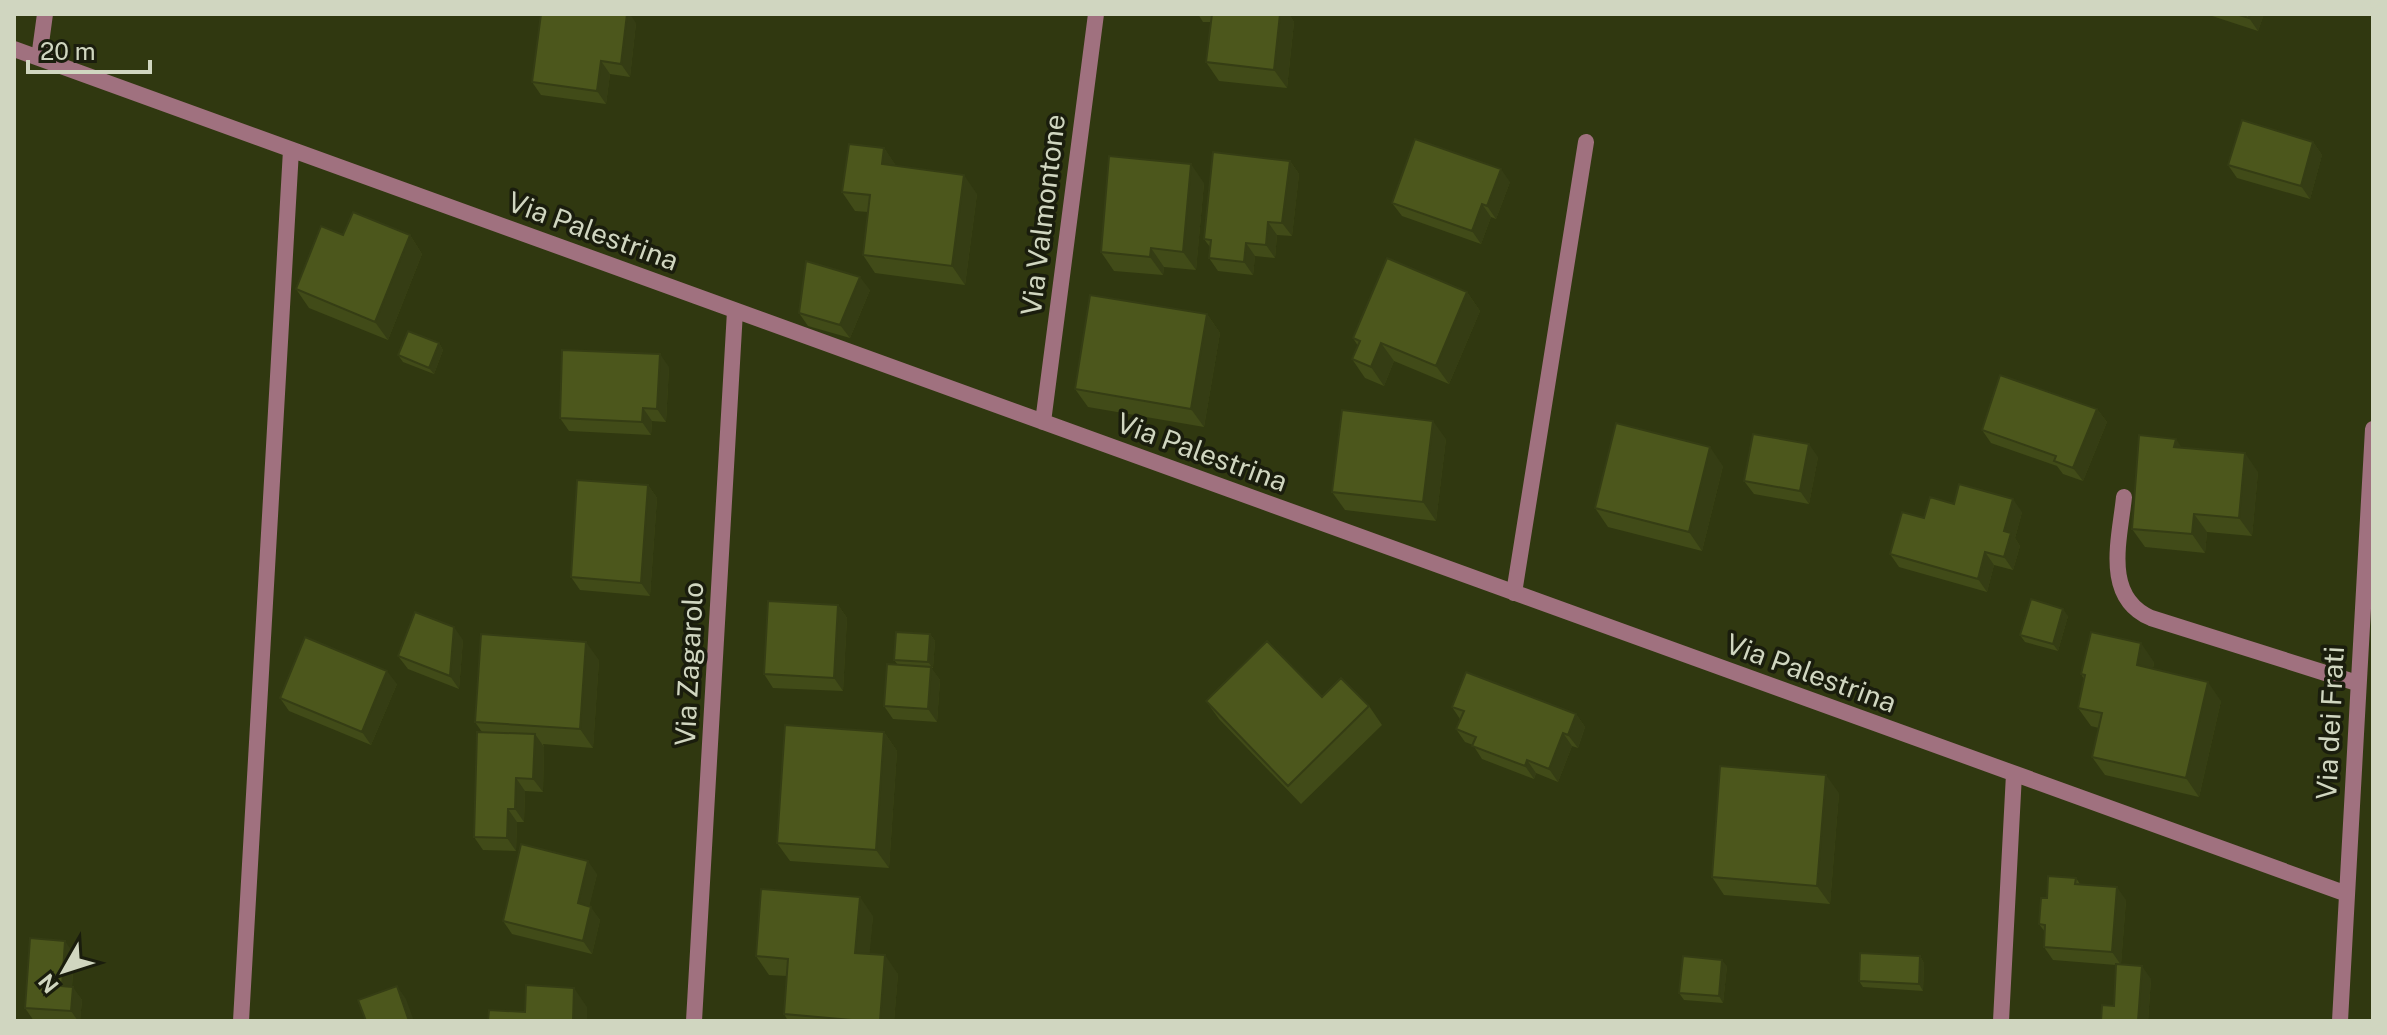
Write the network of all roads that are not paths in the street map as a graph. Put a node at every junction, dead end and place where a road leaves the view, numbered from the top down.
1 (45, 14) edge
2 (1096, 14) edge
3 (14, 49) edge
4 (39, 58) junction
5 (1586, 142) dead end
6 (291, 150) junction
7 (735, 311) junction
8 (1043, 422) junction
9 (2373, 429) edge
10 (2124, 497) dead end
11 (1514, 593) junction
12 (2357, 683) junction
13 (2014, 774) junction
14 (2347, 894) junction
15 (241, 1021) edge
16 (694, 1021) edge
17 (2001, 1021) edge
18 (2340, 1021) edge

1 - 4 street
2 - 8 street, Via Valmontone
3 - 4 street, Via Palestrina
4 - 6 street, Via Palestrina
5 - 11 street
6 - 7 street, Via Palestrina
6 - 15 street
7 - 8 street, Via Palestrina
7 - 16 street, Via Zagarolo
8 - 11 street, Via Palestrina
9 - 12 street, Via dei Frati
10 - 12 street
11 - 13 street, Via Palestrina
12 - 14 street, Via dei Frati
13 - 14 street, Via Palestrina
13 - 17 street
14 - 18 street, Via dei Frati

